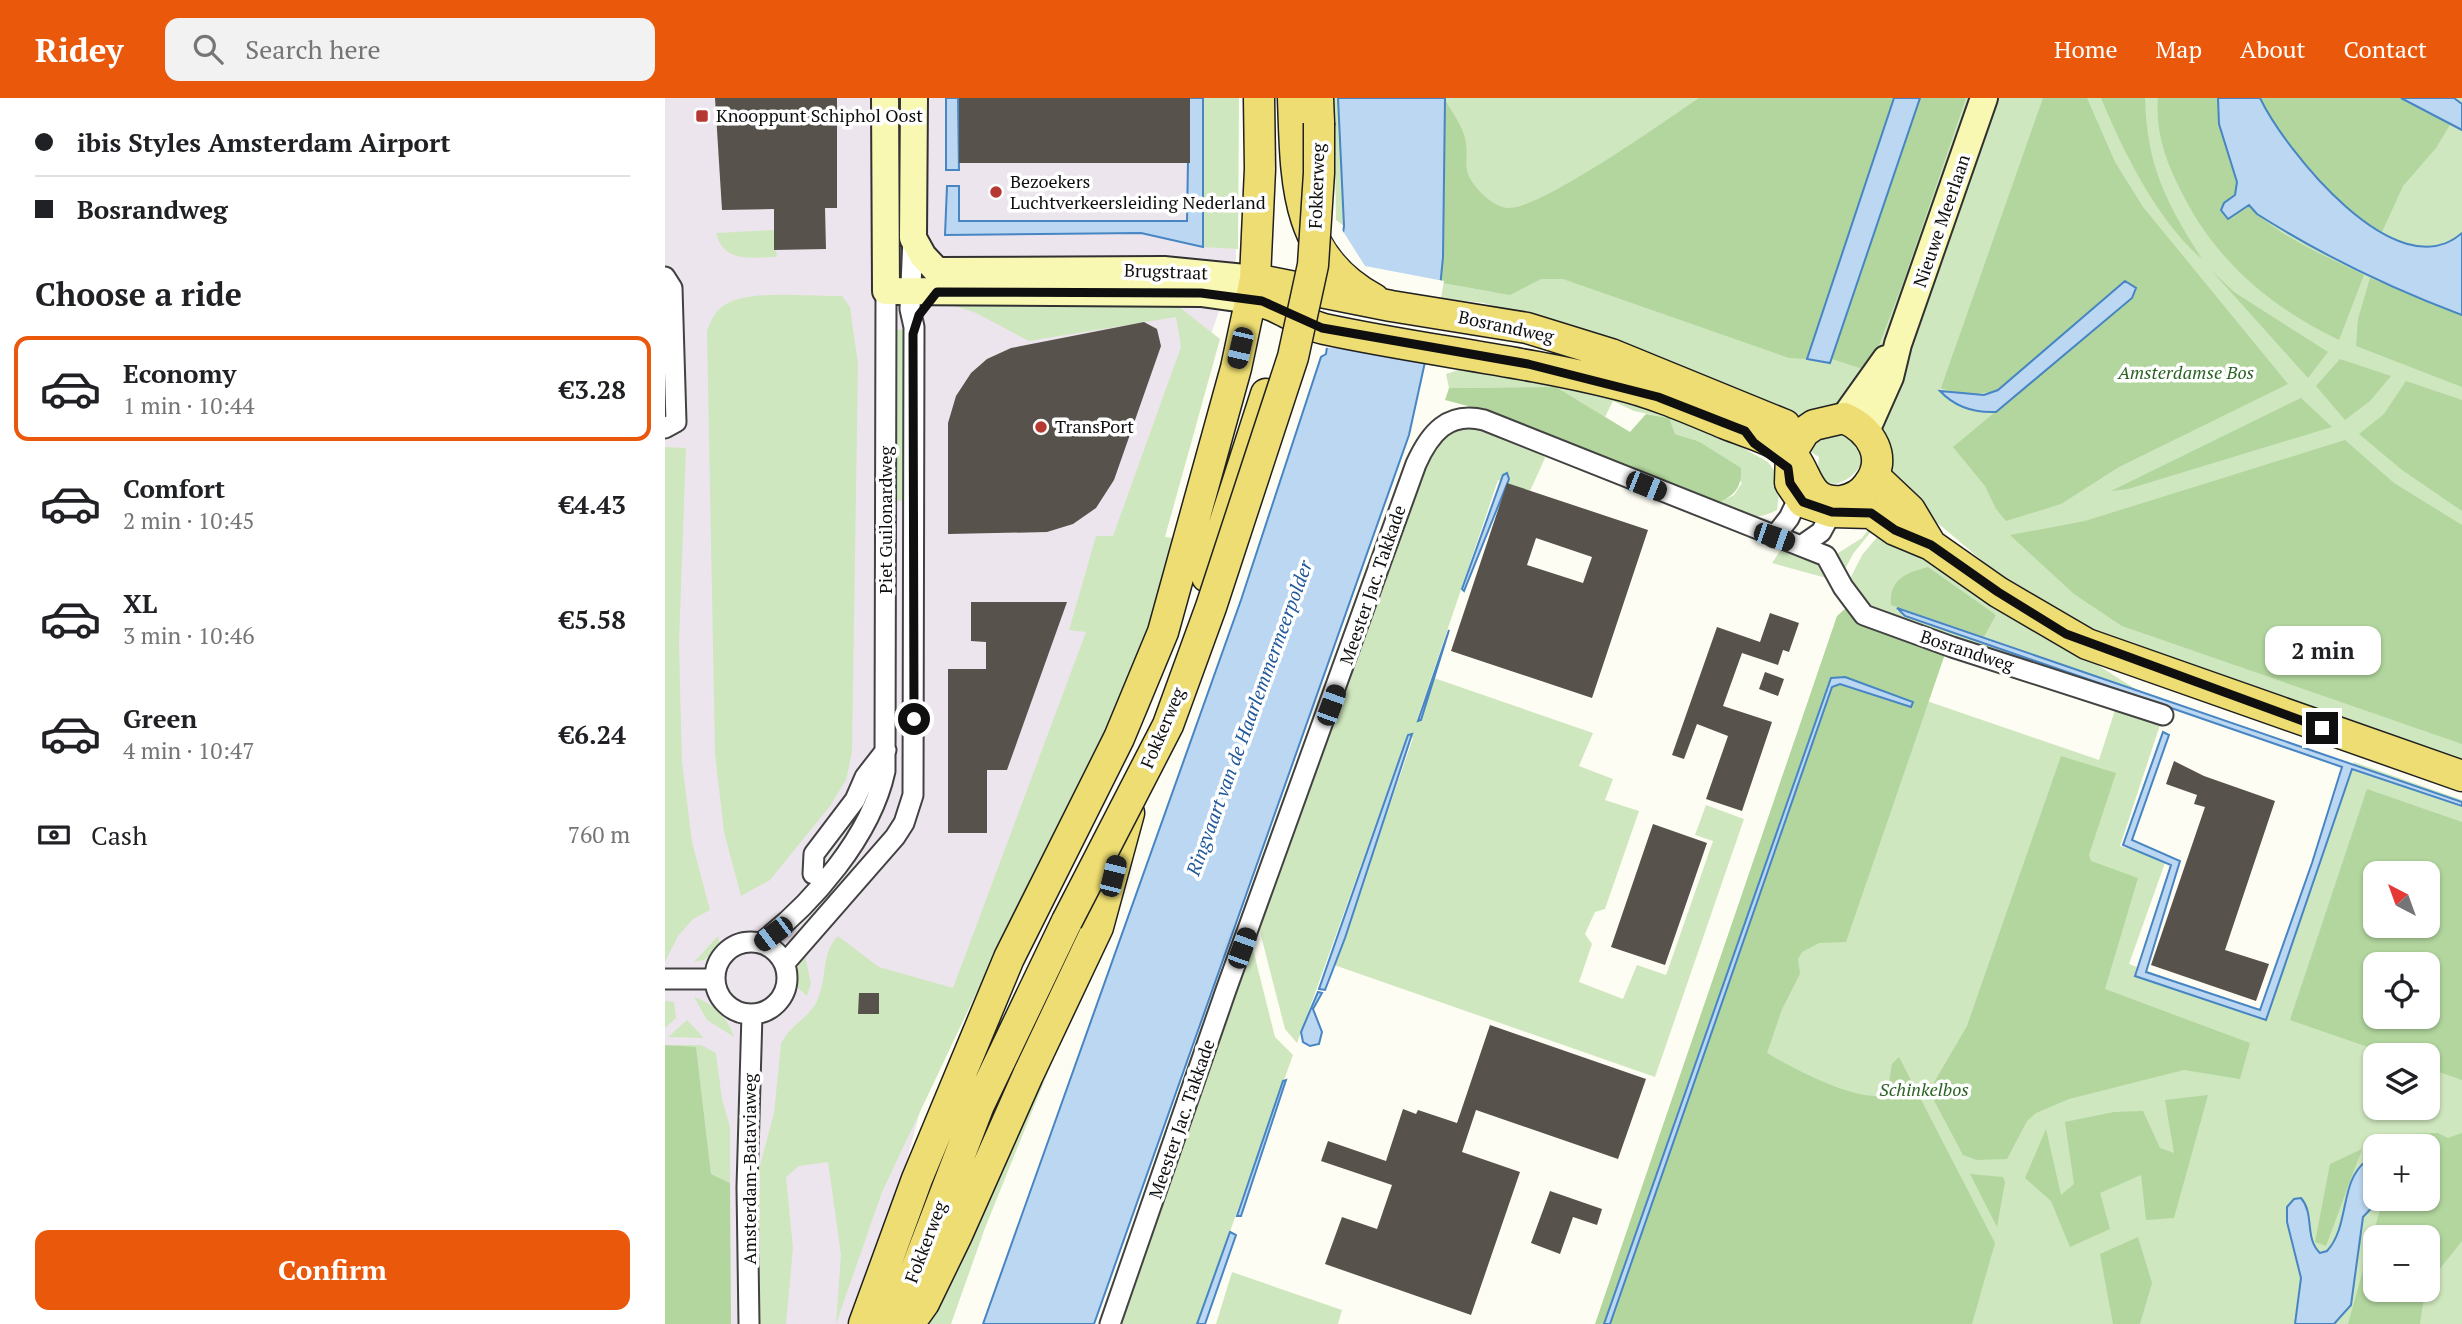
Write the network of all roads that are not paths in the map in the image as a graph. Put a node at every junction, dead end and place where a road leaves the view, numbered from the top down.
1 (885, 98) edge
2 (914, 98) edge
3 (1259, 98) edge
4 (1293, 98) edge
5 (1984, 98) edge
6 (1318, 110) edge
7 (885, 170) junction
8 (914, 170) junction
9 (913, 238) junction
10 (665, 277) edge
11 (1331, 281) junction
12 (898, 282) junction
13 (937, 282) junction
14 (1259, 294) junction
15 (914, 327) junction
16 (1317, 327) junction
17 (1437, 350) joint
18 (1282, 352) junction
19 (1855, 425) junction
20 (665, 428) edge
21 (1794, 451) junction
22 (1874, 476) junction
23 (1799, 497) junction
24 (1841, 508) junction
25 (1774, 537) junction
26 (1931, 545) junction
27 (1801, 546) junction
28 (2163, 715) dead end
29 (886, 750) junction
30 (2462, 776) edge
31 (870, 814) junction
32 (813, 874) junction
33 (810, 896) junction
34 (761, 943) junction
35 (785, 963) junction
36 (665, 979) edge
37 (715, 979) junction
38 (752, 1014) junction
39 (749, 1324) edge
40 (864, 1324) edge
41 (895, 1324) edge
42 (909, 1324) edge
43 (1111, 1324) edge

1 - 7 street
2 - 8 street
3 - 14 main road
4 - 11 main road
5 - 19 street, Nieuwe Meerlaan
6 - 41 main road, Fokkerweg, bridge
7 - 8 street
7 - 12 street
8 - 9 street
9 - 12 street
9 - 13 street
10 - 20 street
11 - 14 main road, Brugstraat
11 - 21 main road, Bosrandweg
12 - 13 street, Brugstraat
12 - 15 street, Piet Guilonardweg
12 - 29 street, Piet Guilonardweg
13 - 14 street, Brugstraat
13 - 15 street
14 - 16 main road, Brugstraat
14 - 18 main road
14 - 40 main road, Fokkerweg
15 - 35 street, Piet Guilonardweg
16 - 17 main road, Brugstraat
16 - 18 main road
17 - 21 main road, Bosrandweg
18 - 42 main road
19 - 21 main road
19 - 22 main road
21 - 23 main road
21 - 24 main road
22 - 24 main road
22 - 26 main road
23 - 24 main road
23 - 25 street
24 - 26 main road
24 - 27 street
25 - 27 street, Meester Jac. Takkade
25 - 43 street, Meester Jac. Takkade
26 - 30 main road
27 - 28 street, Bosrandweg
29 - 31 street, Piet Guilonardweg
29 - 32 street
31 - 32 street, Piet Guilonardweg
31 - 33 street, Piet Guilonardweg
32 - 33 street
33 - 34 street, Piet Guilonardweg
34 - 35 street
34 - 37 street
35 - 38 street
36 - 37 street
37 - 38 street
38 - 39 street, Amsterdam-Bataviaweg

